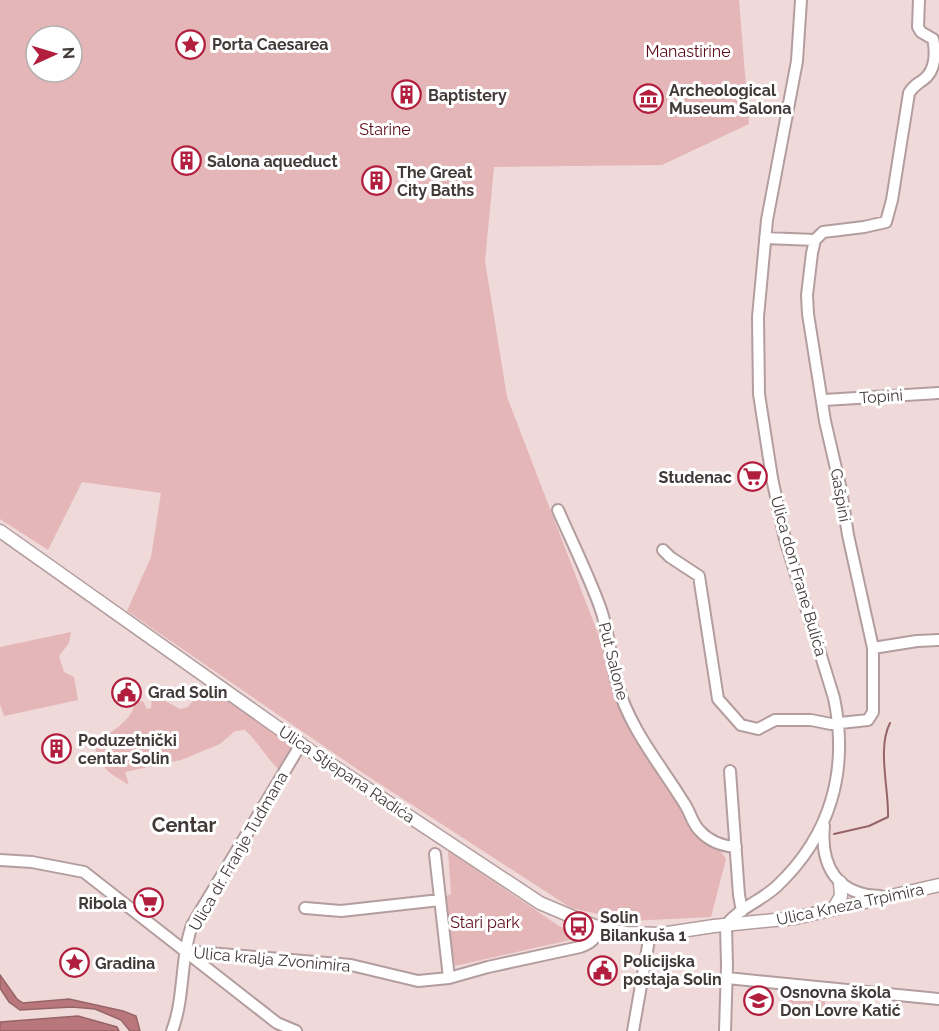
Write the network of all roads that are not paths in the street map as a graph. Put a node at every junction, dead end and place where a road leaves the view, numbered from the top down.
1 (801, 0) edge
2 (919, 0) edge
3 (936, 34) edge
4 (765, 238) junction
5 (815, 240) junction
6 (939, 393) edge
7 (824, 400) junction
8 (558, 510) dead end
9 (0, 531) edge
10 (663, 550) dead end
11 (939, 640) edge
12 (873, 648) junction
13 (839, 723) junction
14 (301, 744) junction
15 (730, 771) dead end
16 (825, 821) junction
17 (736, 847) junction
18 (435, 854) dead end
19 (0, 860) edge
20 (840, 882) junction
21 (939, 885) edge
22 (884, 896) junction
23 (440, 900) junction
24 (305, 908) dead end
25 (834, 908) junction
26 (742, 911) junction
27 (726, 925) junction
28 (599, 928) junction
29 (650, 934) junction
30 (185, 951) junction
31 (449, 978) junction
32 (727, 978) junction
33 (939, 999) edge
34 (174, 1026) edge
35 (296, 1031) edge
36 (633, 1031) edge
37 (725, 1031) edge

1 - 4 street, Ulica don Frane Bulića
2 - 3 street
3 - 5 street
4 - 5 street
4 - 13 street, Ulica don Frane Bulića
5 - 7 street, Gašpini
6 - 7 street, Topini
7 - 12 street, Gašpini
8 - 17 street, Put Salone
9 - 14 main road, Ulica Stjepana Radića
10 - 13 street
11 - 12 street
12 - 13 street, Gašpini
13 - 16 street, Ulica don Frane Bulića
14 - 28 main road, Ulica Stjepana Radića
14 - 30 street, Ulica dr. Franje Tuđmana
15 - 17 street
16 - 20 street, Ulica don Frane Bulića
16 - 26 street, Ulica don Frane Bulića
17 - 26 street
18 - 23 street
19 - 30 street, Ulica kralja Zvonimira
20 - 22 street
20 - 25 main road
21 - 22 main road, Ulica Kneza Trpimira
22 - 25 main road, Ulica Kneza Trpimira
23 - 24 street
23 - 31 street
25 - 27 main road, Ulica Kneza Trpimira
26 - 27 street, Ulica don Frane Bulića
27 - 29 main road, Ulica Stjepana Radića
27 - 32 street
28 - 29 main road, Ulica Stjepana Radića
28 - 31 street, Ulica kralja Zvonimira
29 - 36 street
30 - 31 street, Ulica kralja Zvonimira
30 - 34 street, Ulica dr. Franje Tuđmana
30 - 35 street
32 - 33 street
32 - 37 street

